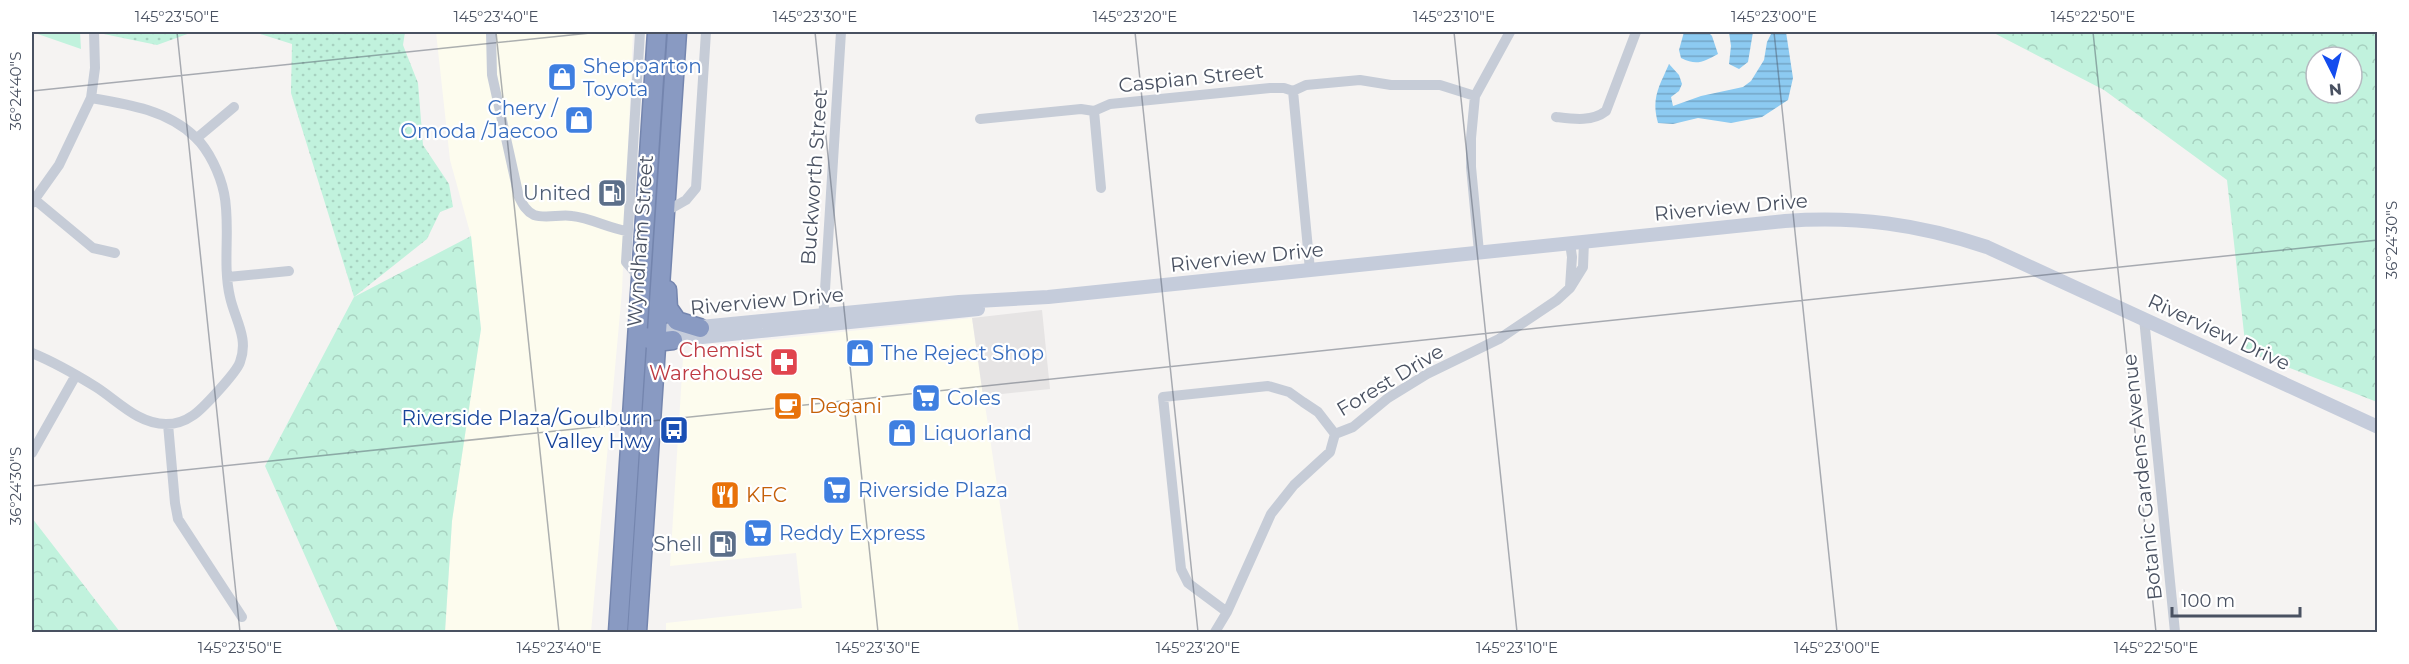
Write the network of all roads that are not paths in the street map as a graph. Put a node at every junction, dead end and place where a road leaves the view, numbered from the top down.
1 (94, 32) edge
2 (491, 32) edge
3 (640, 32) edge
4 (657, 32) edge
5 (677, 32) edge
6 (706, 32) edge
7 (841, 32) edge
8 (1510, 32) edge
9 (1636, 32) edge
10 (1293, 91) junction
11 (1475, 96) junction
12 (91, 98) junction
13 (234, 107) dead end
14 (1094, 111) junction
15 (1556, 117) dead end
16 (980, 119) dead end
17 (197, 138) junction
18 (1101, 188) dead end
19 (33, 201) edge
20 (664, 213) junction
21 (627, 231) junction
22 (1577, 242) junction
23 (1479, 252) junction
24 (115, 253) dead end
25 (1310, 270) junction
26 (289, 272) dead end
27 (228, 277) junction
28 (641, 278) junction
29 (638, 317) junction
30 (2144, 318) junction
31 (823, 320) junction
32 (700, 328) junction
33 (660, 336) junction
34 (32, 353) edge
35 (76, 375) junction
36 (168, 424) junction
37 (2378, 427) edge
38 (1335, 434) junction
39 (32, 453) edge
40 (628, 478) junction
41 (1227, 612) junction
42 (242, 617) dead end
43 (636, 631) edge
44 (618, 633) edge
45 (1215, 633) edge
46 (2175, 633) edge

1 - 12 street
2 - 21 street
3 - 21 street
4 - 28 highway, Wyndham Street
5 - 20 highway, Wyndham Street
6 - 20 street
7 - 31 street, Buckworth Street
8 - 11 street
9 - 15 street
10 - 11 street, Caspian Street
10 - 14 street, Caspian Street
10 - 25 street
11 - 23 street
12 - 17 street
12 - 19 street
13 - 17 street
14 - 16 street, Caspian Street
14 - 18 street
17 - 27 street
19 - 24 street
20 - 32 highway
20 - 33 highway, Wyndham Street
21 - 28 street
22 - 23 street, Riverview Drive
22 - 30 street, Riverview Drive
22 - 38 street, Forest Drive
23 - 25 street, Riverview Drive
25 - 31 street, Riverview Drive
26 - 27 street
27 - 36 street
28 - 29 highway, Wyndham Street
29 - 33 highway
29 - 40 highway, Wyndham Street
30 - 37 street, Riverview Drive
30 - 46 street, Botanic Gardens Avenue
31 - 32 street, Riverview Drive
31 - 33 street, Riverview Drive
32 - 33 street, Riverview Drive
33 - 40 highway
33 - 43 highway, Wyndham Street
34 - 35 street
35 - 36 street
35 - 39 street
36 - 42 street
38 - 41 street, Forest Drive
38 - 41 street
40 - 44 highway, Wyndham Street
41 - 45 street, Forest Drive

